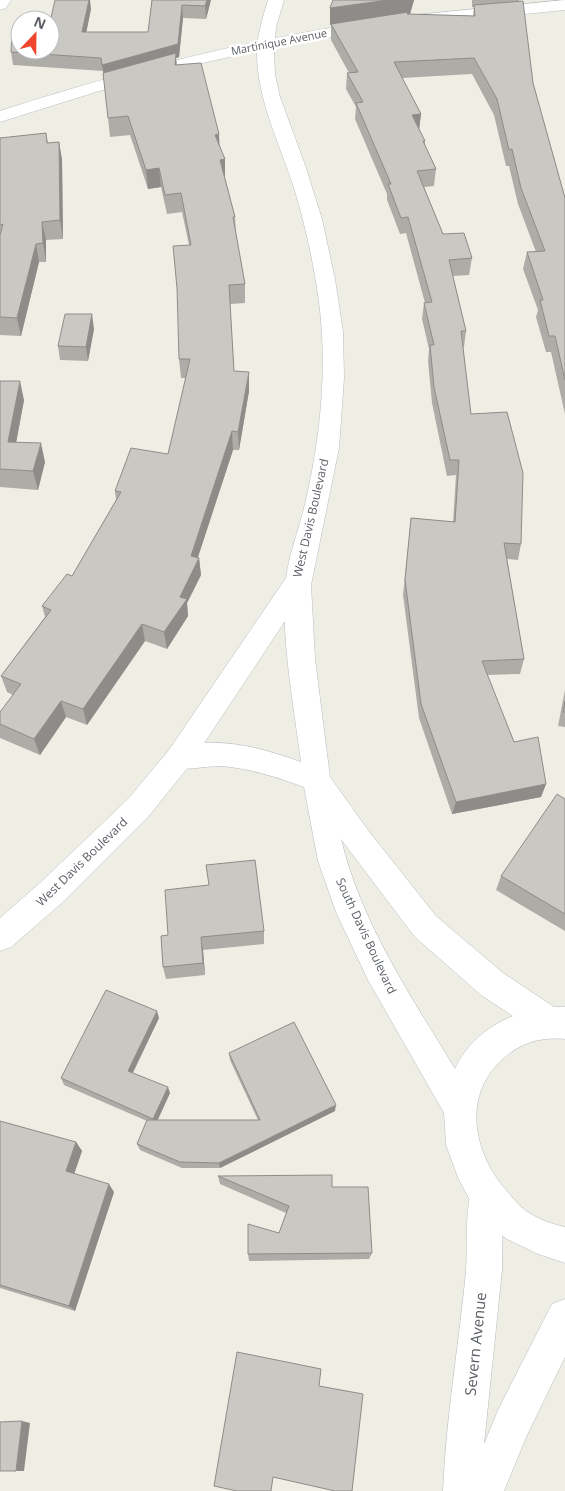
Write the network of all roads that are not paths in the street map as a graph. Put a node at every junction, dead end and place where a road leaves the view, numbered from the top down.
1 (3, 0) edge
2 (276, 0) edge
3 (565, 4) edge
4 (0, 5) edge
5 (265, 44) junction
6 (0, 117) edge
7 (299, 579) junction
8 (179, 758) junction
9 (317, 780) junction
10 (0, 937) edge
11 (557, 1022) edge
12 (459, 1107) junction
13 (486, 1196) junction
14 (565, 1245) edge
15 (565, 1317) edge
16 (463, 1491) edge
17 (484, 1491) edge

1 - 4 street
2 - 5 street, West Davis Boulevard
3 - 5 street, Martinique Avenue
5 - 6 street, Martinique Avenue
5 - 7 street, West Davis Boulevard
7 - 8 street, West Davis Boulevard
7 - 9 street, South Davis Boulevard
8 - 9 street
8 - 10 street, West Davis Boulevard
9 - 11 street, South Davis Boulevard
9 - 12 street, South Davis Boulevard
11 - 12 street
12 - 13 street
13 - 14 street
13 - 16 street, Severn Avenue
15 - 17 street

